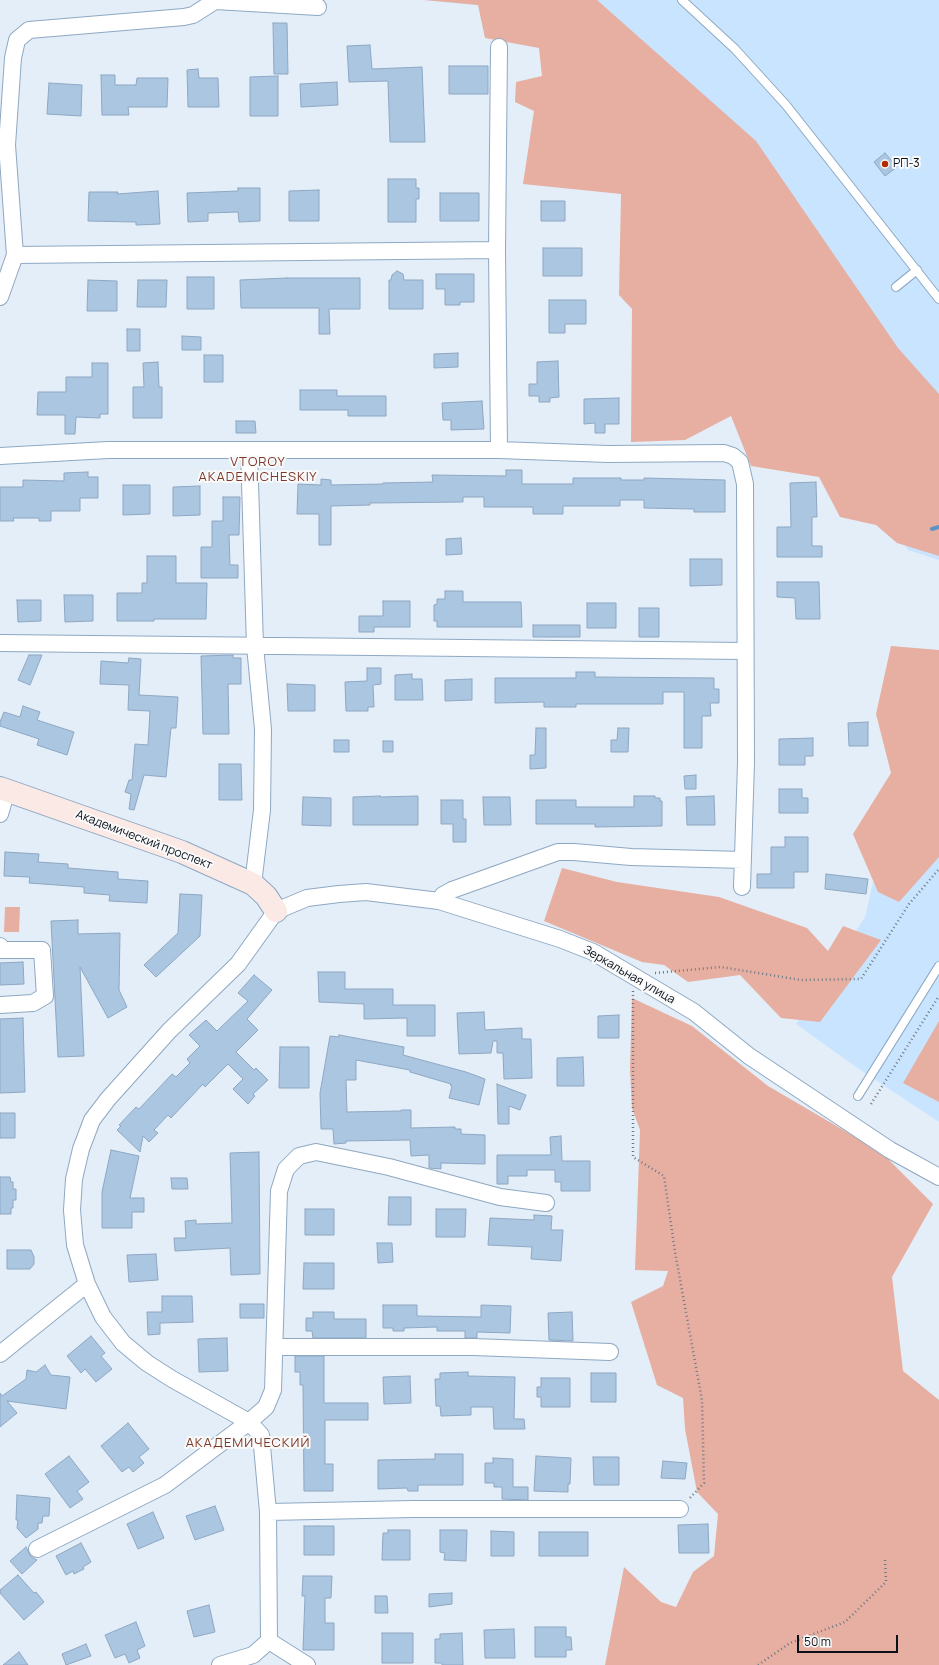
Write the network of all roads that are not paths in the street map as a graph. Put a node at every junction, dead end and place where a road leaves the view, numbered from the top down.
1 (682, 0) edge
2 (318, 7) dead end
3 (499, 47) dead end
4 (497, 250) junction
5 (15, 255) junction
6 (916, 270) junction
7 (896, 287) dead end
8 (0, 297) edge
9 (939, 299) edge
10 (250, 450) junction
11 (499, 450) junction
12 (0, 456) edge
13 (0, 643) edge
14 (255, 646) junction
15 (745, 651) junction
16 (3, 789) edge
17 (0, 814) edge
18 (743, 860) junction
19 (253, 884) junction
20 (742, 887) dead end
21 (439, 901) junction
22 (276, 911) junction
23 (0, 946) edge
24 (939, 966) edge
25 (0, 1005) edge
26 (858, 1096) dead end
27 (939, 1177) edge
28 (546, 1203) dead end
29 (87, 1284) junction
30 (275, 1347) junction
31 (610, 1352) dead end
32 (0, 1354) edge
33 (249, 1422) junction
34 (680, 1509) road end
35 (268, 1512) junction
36 (38, 1549) dead end
37 (269, 1641) junction
38 (220, 1665) edge
39 (307, 1665) edge

1 - 6 lane
2 - 5 street
3 - 4 street
4 - 5 street
4 - 11 street
5 - 8 street
6 - 7 lane
6 - 9 lane
10 - 11 street
10 - 12 street
10 - 14 street
11 - 15 street
13 - 14 street
14 - 15 street
14 - 19 street
15 - 18 street
16 - 17 street
16 - 19 street, Академический проспект
18 - 20 street
18 - 21 street
19 - 22 street, Академический проспект
21 - 22 street, Зеркальная улица
21 - 27 street, Зеркальная улица
22 - 29 street
23 - 25 street
24 - 26 lane
28 - 30 street
29 - 32 street
29 - 33 street
30 - 31 street
30 - 33 street
33 - 35 street
33 - 36 street
34 - 35 street
35 - 37 street
37 - 38 street
37 - 39 street

